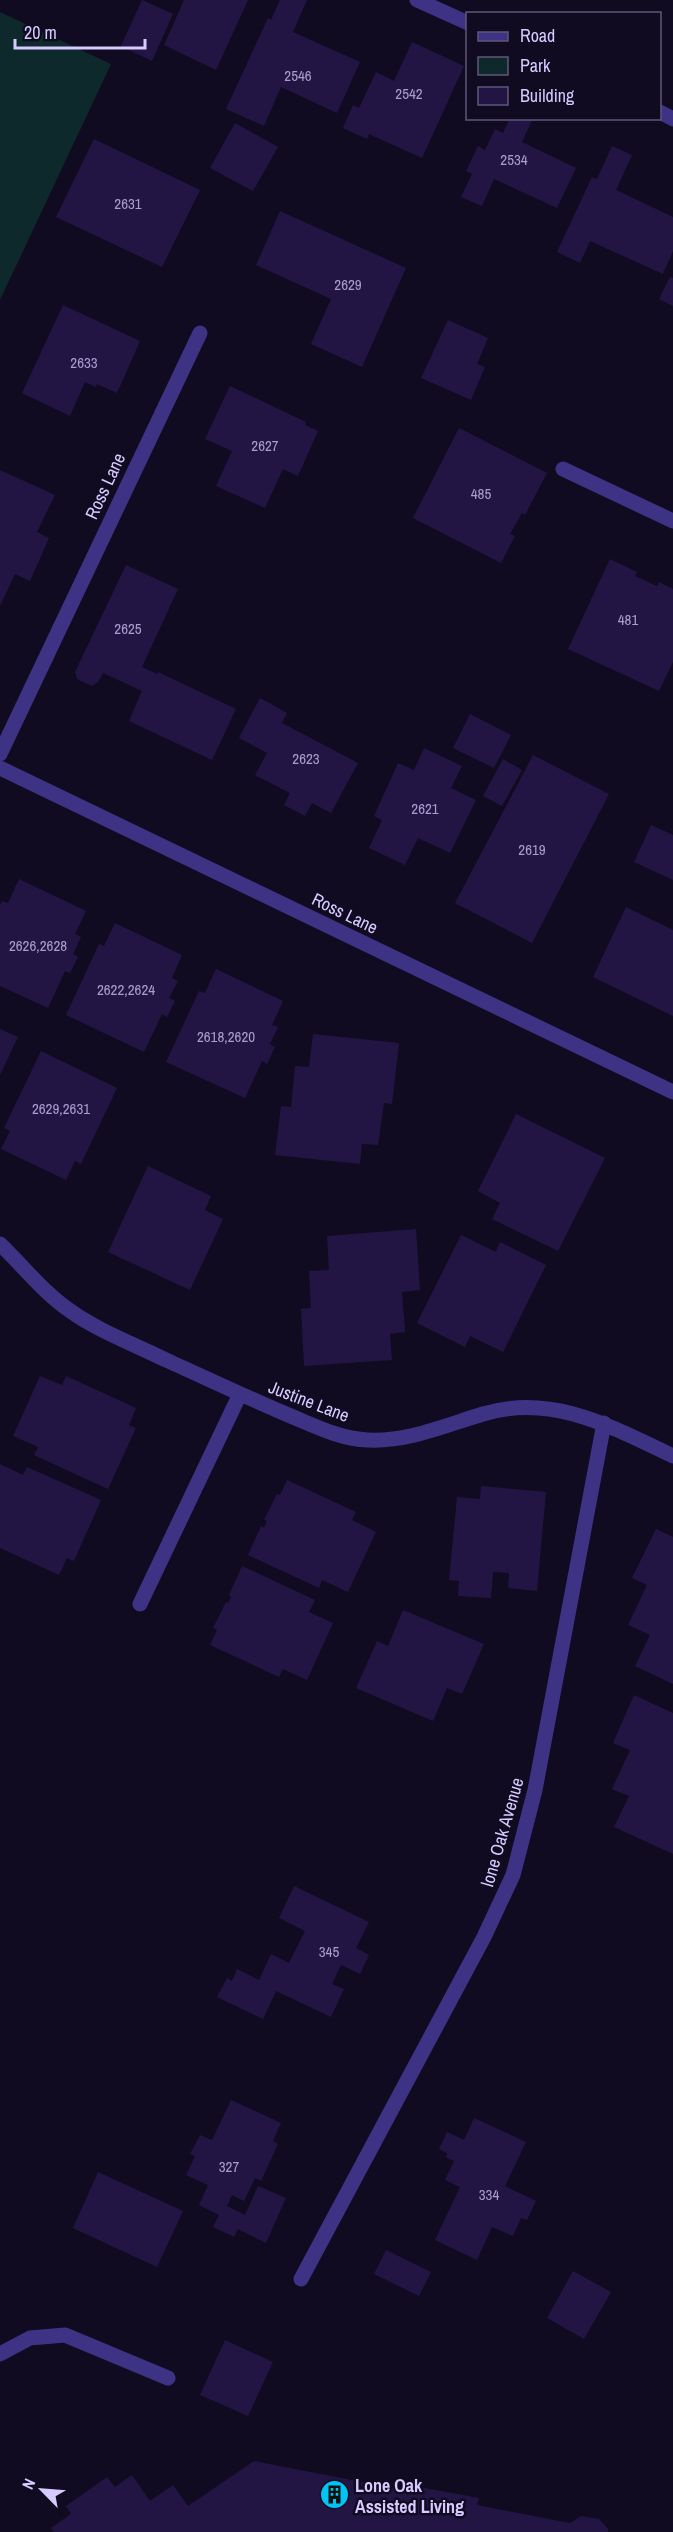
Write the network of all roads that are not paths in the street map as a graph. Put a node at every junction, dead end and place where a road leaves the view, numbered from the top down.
1 (417, 0) edge
2 (466, 22) edge
3 (200, 333) dead end
4 (563, 469) dead end
5 (673, 521) edge
6 (0, 754) edge
7 (0, 768) edge
8 (673, 1092) edge
9 (0, 1244) edge
10 (240, 1394) junction
11 (604, 1423) junction
12 (673, 1456) edge
13 (140, 1604) dead end
14 (301, 2279) dead end
15 (0, 2354) edge
16 (168, 2378) dead end

1 - 2 street
3 - 6 street, Ross Lane
4 - 5 street
7 - 8 street, Ross Lane
9 - 10 street, Justine Lane
10 - 11 street, Justine Lane
10 - 13 street
11 - 12 street, Justine Lane
11 - 14 street, lone Oak Avenue
15 - 16 street

